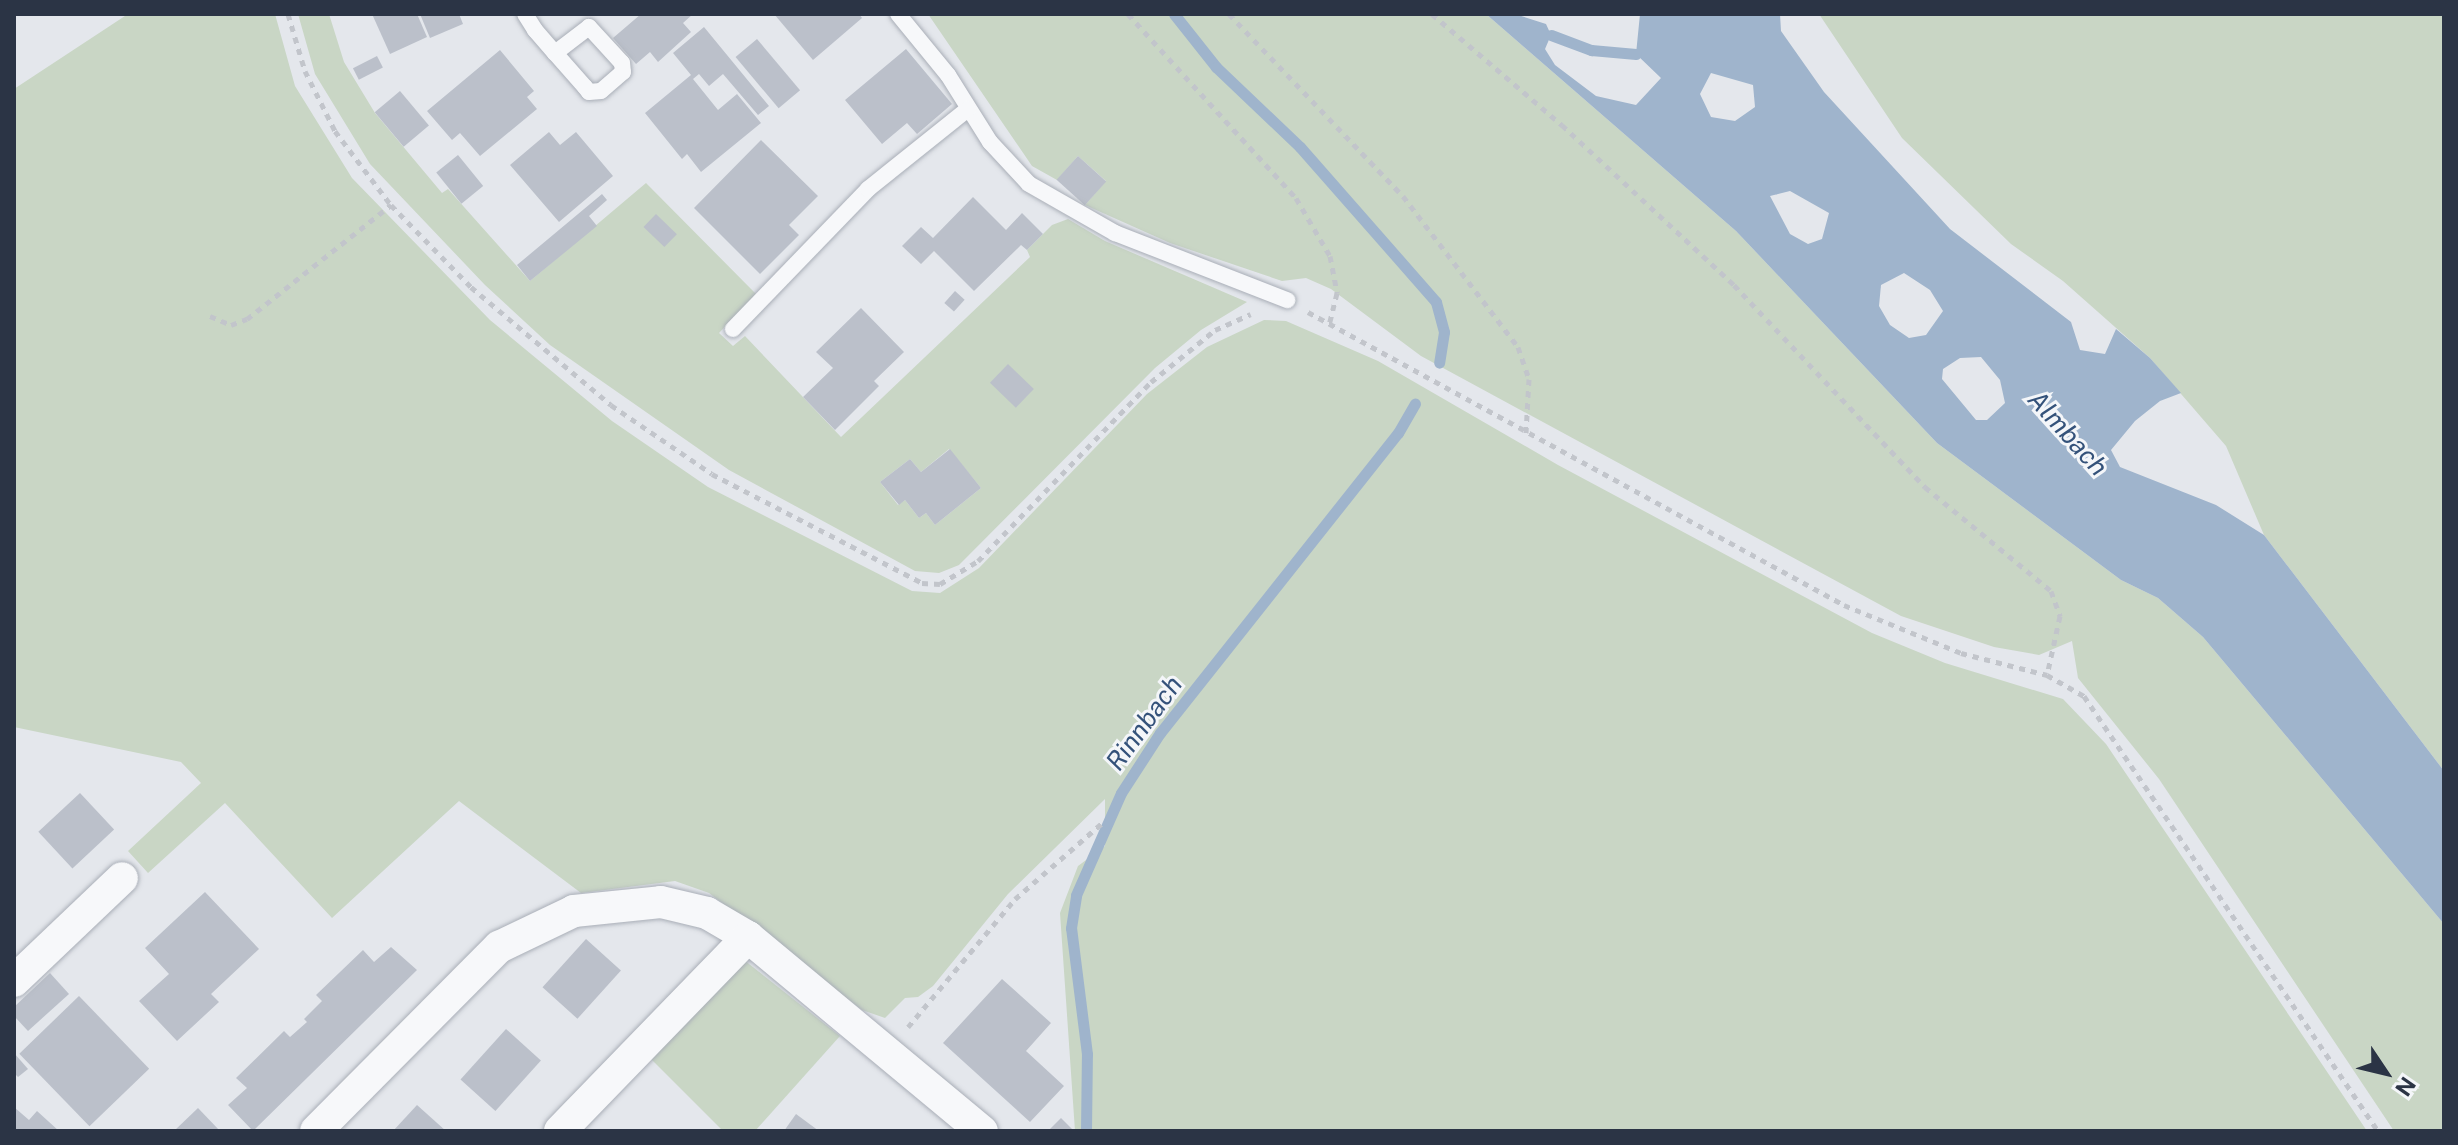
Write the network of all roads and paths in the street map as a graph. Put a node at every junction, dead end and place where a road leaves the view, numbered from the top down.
1 (288, 14) edge
2 (525, 14) edge
3 (898, 14) edge
4 (1128, 14) edge
5 (1229, 14) edge
6 (1432, 14) edge
7 (555, 53) dead end
8 (968, 109) junction
9 (391, 205) junction
10 (1287, 300) junction
11 (210, 316) dead end
12 (1329, 324) junction
13 (733, 329) dead end
14 (1526, 433) junction
15 (2047, 675) junction
16 (1102, 823) dead end
17 (122, 878) dead end
18 (748, 937) junction
19 (14, 981) edge
20 (888, 1048) junction
21 (316, 1131) edge
22 (560, 1131) edge
23 (982, 1131) edge
24 (2378, 1131) edge

1 - 9 path
2 - 7 lane
3 - 8 lane
4 - 12 path
5 - 14 path
6 - 15 path
8 - 10 lane
8 - 13 lane
9 - 10 path
9 - 11 path
10 - 12 path
12 - 14 path
14 - 15 path
15 - 24 path
16 - 20 path
17 - 19 street
18 - 20 street
18 - 21 street
18 - 22 street
20 - 23 street

